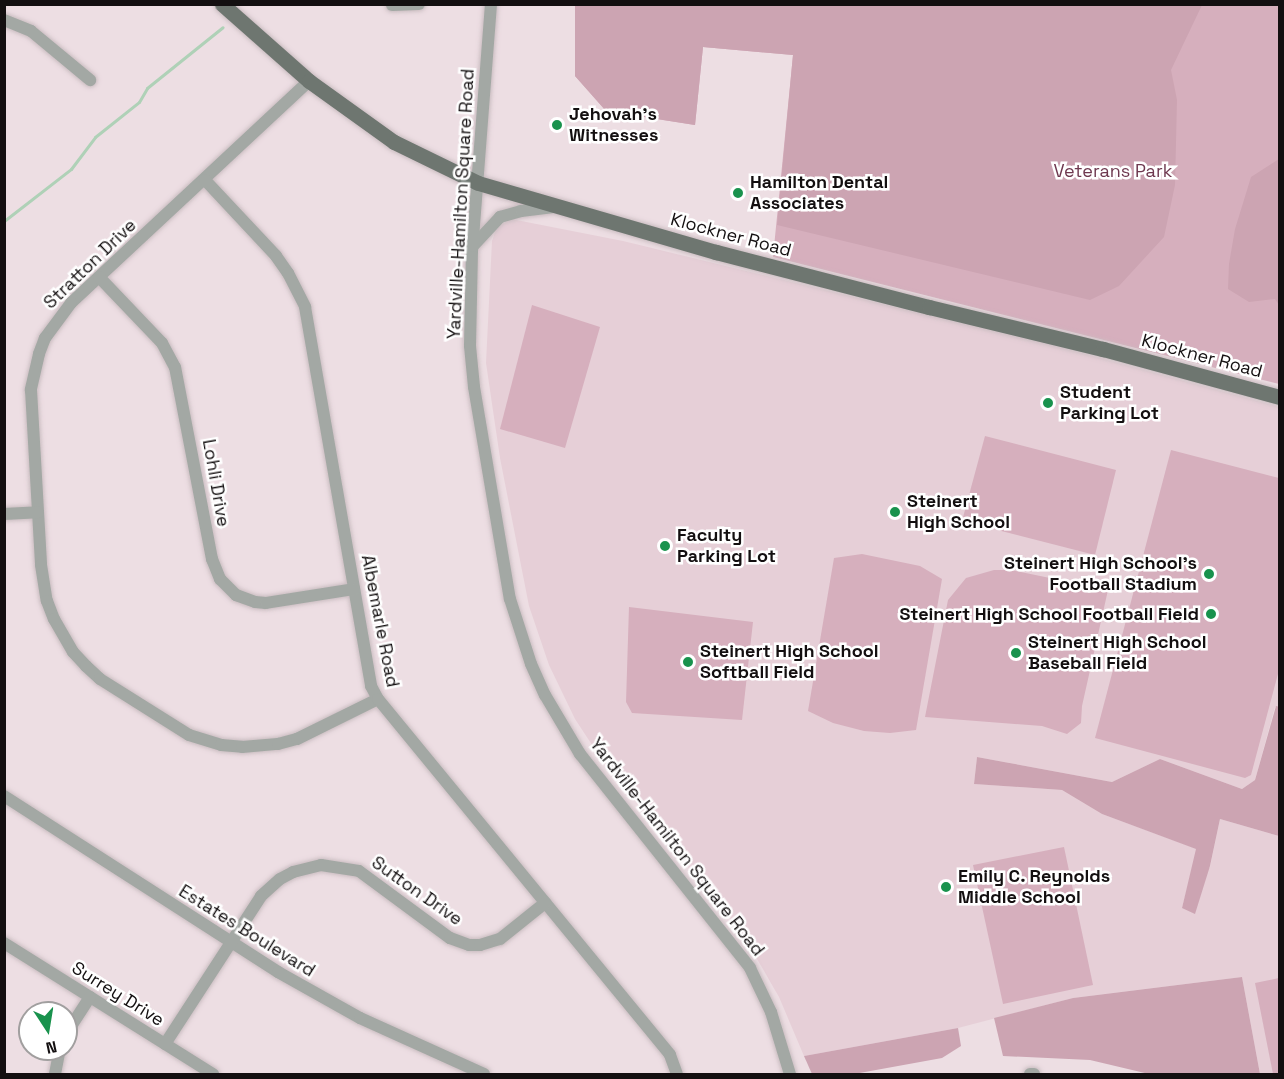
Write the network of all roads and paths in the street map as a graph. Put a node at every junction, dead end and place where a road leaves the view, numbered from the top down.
1 (222, 4) edge
2 (419, 4) edge
3 (491, 4) edge
4 (392, 5) edge
5 (4, 20) edge
6 (90, 80) dead end
7 (309, 81) junction
8 (205, 180) junction
9 (478, 183) junction
10 (559, 207) junction
11 (473, 246) junction
12 (99, 277) junction
13 (1280, 397) edge
14 (38, 512) junction
15 (4, 514) edge
16 (354, 589) junction
17 (378, 699) junction
18 (4, 796) edge
19 (545, 903) junction
20 (4, 943) edge
21 (231, 943) junction
22 (90, 997) junction
23 (78, 1016) edge
24 (165, 1044) junction
25 (213, 1074) edge
26 (484, 1074) edge
27 (677, 1074) edge
28 (790, 1074) edge
29 (1030, 1074) edge
30 (1034, 1074) edge

1 - 7 main road, Klockner Road
2 - 4 street
3 - 9 street, Yardville-Hamilton Square Road
5 - 6 street
7 - 8 street, Stratton Drive
7 - 9 main road, Klockner Road
8 - 12 street, Stratton Drive
8 - 16 street, Albemarle Road
9 - 10 main road, Klockner Road
9 - 11 street, Yardville-Hamilton Square Road
10 - 11 street
10 - 13 main road, Klockner Road
11 - 28 street, Yardville-Hamilton Square Road
12 - 14 street, Stratton Drive
12 - 16 street, Lohli Drive
14 - 15 street
14 - 17 street, Stratton Drive
16 - 17 street, Albemarle Road
17 - 19 street, Albemarle Road
18 - 21 street, Estates Boulevard
19 - 21 street, Sutton Drive
19 - 27 street, Albemarle Road
20 - 22 street, Surrey Drive
21 - 24 street, Sutton Drive
21 - 26 street, Estates Boulevard
22 - 23 street
22 - 24 street, Surrey Drive
24 - 25 street, Surrey Drive
29 - 30 street

